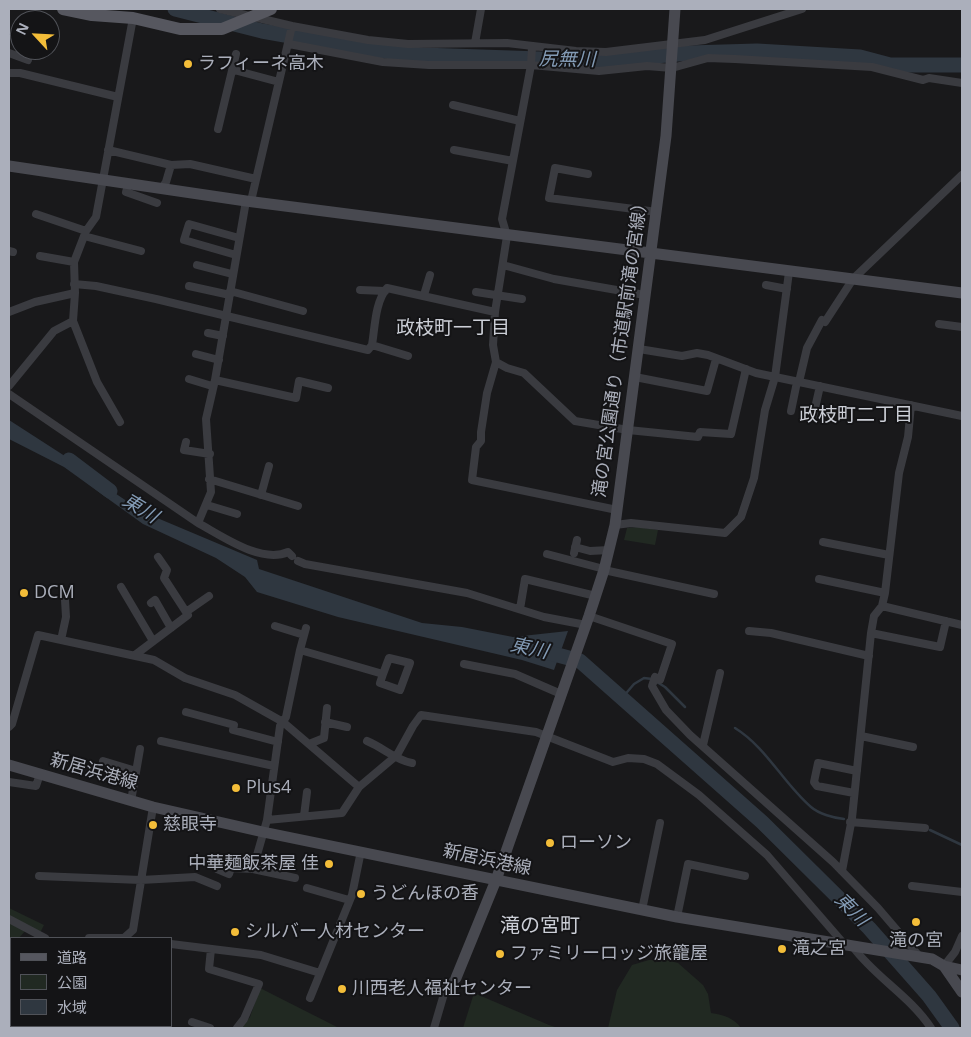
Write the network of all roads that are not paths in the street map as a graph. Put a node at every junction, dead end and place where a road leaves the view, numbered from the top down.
1 (63, 9) edge
2 (112, 9) edge
3 (220, 9) edge
4 (271, 9) edge
5 (481, 9) edge
6 (675, 9) edge
7 (802, 9) edge
8 (134, 13) edge
9 (248, 17) junction
10 (291, 28) junction
11 (289, 43) junction
12 (475, 43) junction
13 (673, 46) junction
14 (532, 48) junction
15 (236, 54) dead end
16 (531, 64) junction
17 (672, 65) junction
18 (234, 70) junction
19 (9, 73) edge
20 (279, 82) junction
21 (962, 83) edge
22 (118, 97) junction
23 (453, 105) dead end
24 (520, 121) junction
25 (218, 129) dead end
26 (108, 150) junction
27 (454, 150) dead end
28 (513, 161) junction
29 (171, 165) junction
30 (9, 166) edge
31 (588, 174) dead end
32 (962, 175) edge
33 (256, 179) junction
34 (102, 182) junction
35 (128, 184) junction
36 (161, 189) junction
37 (249, 201) junction
38 (157, 203) dead end
39 (657, 212) junction
40 (36, 214) dead end
41 (85, 233) junction
42 (507, 236) junction
43 (239, 238) junction
44 (141, 251) dead end
45 (651, 254) junction
46 (236, 255) junction
47 (40, 256) dead end
48 (74, 262) junction
49 (197, 265) dead end
50 (503, 265) junction
51 (789, 272) junction
52 (232, 274) junction
53 (430, 275) dead end
54 (853, 279) junction
55 (74, 284) junction
56 (766, 285) dead end
57 (189, 286) dead end
58 (787, 289) junction
59 (360, 290) dead end
60 (385, 291) junction
61 (476, 292) dead end
62 (75, 293) junction
63 (230, 293) junction
64 (962, 293) edge
65 (424, 295) junction
66 (645, 295) junction
67 (498, 296) junction
68 (522, 299) dead end
69 (303, 311) dead end
70 (9, 312) edge
71 (495, 312) junction
72 (227, 315) junction
73 (74, 321) junction
74 (939, 324) dead end
75 (962, 327) edge
76 (208, 333) dead end
77 (223, 336) junction
78 (372, 345) junction
79 (639, 349) junction
80 (196, 354) dead end
81 (408, 356) dead end
82 (716, 359) junction
83 (219, 360) junction
84 (496, 362) junction
85 (746, 369) junction
86 (635, 377) junction
87 (775, 377) junction
88 (189, 379) dead end
89 (798, 382) junction
90 (214, 383) junction
91 (9, 386) edge
92 (820, 386) junction
93 (328, 388) dead end
94 (9, 394) edge
95 (911, 405) junction
96 (791, 411) dead end
97 (962, 416) edge
98 (813, 417) dead end
99 (120, 422) dead end
100 (628, 430) junction
101 (186, 442) dead end
102 (210, 454) junction
103 (269, 466) dead end
104 (209, 480) junction
105 (261, 495) junction
106 (207, 505) junction
107 (298, 506) dead end
108 (617, 510) junction
109 (238, 514) dead end
110 (198, 523) junction
111 (615, 525) junction
112 (823, 542) dead end
113 (575, 547) dead end
114 (609, 550) junction
115 (547, 554) dead end
116 (889, 554) junction
117 (158, 557) dead end
118 (604, 570) junction
119 (819, 579) dead end
120 (120, 587) dead end
121 (714, 594) dead end
122 (885, 594) junction
123 (209, 596) dead end
124 (596, 596) junction
125 (65, 600) dead end
126 (155, 600) dead end
127 (882, 606) junction
128 (520, 609) junction
129 (186, 612) junction
130 (946, 621) junction
131 (586, 624) junction
132 (962, 625) edge
133 (275, 626) dead end
134 (171, 628) junction
135 (749, 631) dead end
136 (871, 633) junction
137 (61, 640) junction
138 (153, 641) junction
139 (300, 650) junction
140 (135, 656) junction
141 (869, 656) junction
142 (464, 664) dead end
143 (720, 673) dead end
144 (383, 674) junction
145 (561, 694) junction
146 (327, 708) dead end
147 (186, 712) dead end
148 (283, 722) junction
149 (326, 722) junction
150 (9, 727) edge
151 (347, 727) dead end
152 (546, 735) junction
153 (861, 736) junction
154 (367, 741) dead end
155 (161, 742) dead end
156 (278, 742) junction
157 (309, 744) junction
158 (703, 745) junction
159 (913, 747) dead end
160 (140, 749) dead end
161 (395, 757) junction
162 (103, 761) dead end
163 (808, 761) dead end
164 (818, 763) junction
165 (412, 764) dead end
166 (9, 765) edge
167 (274, 766) junction
168 (136, 771) junction
169 (857, 771) junction
170 (40, 774) junction
171 (9, 782) edge
172 (359, 787) junction
173 (308, 792) dead end
174 (854, 793) junction
175 (130, 801) junction
176 (153, 807) junction
177 (304, 816) junction
178 (266, 820) junction
179 (850, 822) junction
180 (660, 823) dead end
181 (925, 828) dead end
182 (263, 832) junction
183 (361, 851) junction
184 (217, 869) dead end
185 (253, 869) junction
186 (842, 871) junction
187 (39, 876) dead end
188 (746, 876) dead end
189 (295, 878) dead end
190 (140, 880) junction
191 (496, 880) junction
192 (216, 886) dead end
193 (912, 886) dead end
194 (307, 888) dead end
195 (962, 892) edge
196 (349, 900) junction
197 (642, 910) junction
198 (677, 917) junction
199 (9, 919) edge
200 (962, 936) edge
201 (43, 937) edge
202 (125, 937) edge
203 (172, 944) edge
204 (849, 946) junction
205 (212, 949) junction
206 (915, 956) junction
207 (944, 966) junction
208 (962, 970) edge
209 (320, 973) junction
210 (456, 978) joint
211 (962, 992) edge
212 (310, 998) dead end
213 (192, 1022) dead end
214 (210, 1028) edge
215 (237, 1028) edge
216 (434, 1028) edge
217 (931, 1028) edge

1 - 8 main road
2 - 8 main road
3 - 9 street
4 - 9 main road
5 - 12 street
6 - 13 street
7 - 13 street
8 - 9 main road
8 - 22 street
9 - 10 street
10 - 11 street
10 - 12 street
11 - 16 street
11 - 20 street
12 - 14 street
13 - 14 street
13 - 17 street, 滝の宮公園通り（市道駅前滝の宮線）
14 - 16 street
15 - 18 street
16 - 17 street
16 - 24 street
17 - 21 street
17 - 39 street, 滝の宮公園通り（市道駅前滝の宮線）
18 - 20 street
18 - 25 street
19 - 22 street
20 - 33 street
22 - 26 street
23 - 24 street
24 - 28 street
26 - 29 street
26 - 34 street
27 - 28 street
28 - 42 street
29 - 33 street
29 - 36 street
30 - 34 street
31 - 39 street
32 - 54 street
33 - 37 street
34 - 35 street
34 - 41 street
35 - 36 street
35 - 38 street
36 - 37 street
37 - 42 street
37 - 43 street
39 - 45 street, 滝の宮公園通り（市道駅前滝の宮線）
40 - 41 street
41 - 44 street
41 - 48 street
42 - 45 street
42 - 50 street
43 - 46 street
43 - 46 street
45 - 51 street
45 - 66 street, 滝の宮公園通り（市道駅前滝の宮線）
46 - 52 street
47 - 48 street
48 - 55 street
49 - 52 street
50 - 66 street
50 - 67 street
51 - 54 street
51 - 58 street
52 - 63 street
53 - 65 street
54 - 64 street
54 - 89 street
55 - 62 street
55 - 72 street
56 - 58 street
57 - 63 street
58 - 87 street
59 - 60 street
60 - 65 street
60 - 78 street
61 - 67 street
62 - 70 street
62 - 73 street
63 - 69 street
63 - 72 street
65 - 71 street
66 - 79 street, 滝の宮公園通り（市道駅前滝の宮線）
67 - 68 street
67 - 71 street
71 - 84 street
72 - 77 street
72 - 78 street
73 - 91 street
73 - 99 street
74 - 75 street
76 - 77 street
77 - 83 street
78 - 81 street
79 - 82 street
79 - 86 street, 滝の宮公園通り（市道駅前滝の宮線）
80 - 83 street
82 - 85 street
82 - 86 street
83 - 90 street
84 - 100 street
84 - 108 street
85 - 87 street
85 - 100 street
86 - 100 street, 滝の宮公園通り（市道駅前滝の宮線）
87 - 89 street
87 - 111 street
88 - 90 street
89 - 92 street
89 - 96 street
90 - 93 street
90 - 102 street
92 - 95 street
92 - 98 street
94 - 110 street
95 - 97 street
95 - 116 street
100 - 108 street, 滝の宮公園通り（市道駅前滝の宮線）
101 - 102 street
102 - 104 street
103 - 105 street
104 - 105 street
104 - 106 street
105 - 107 street
106 - 109 street
106 - 110 street
108 - 111 street, 滝の宮公園通り（市道駅前滝の宮線）
110 - 128 street
111 - 114 street, 滝の宮公園通り（市道駅前滝の宮線）
112 - 116 street
113 - 114 street
114 - 118 street, 滝の宮公園通り（市道駅前滝の宮線）
115 - 118 street
116 - 122 street
117 - 129 street
118 - 121 street
118 - 124 street, 滝の宮公園通り（市道駅前滝の宮線）
119 - 122 street
120 - 138 street
122 - 127 street
123 - 129 street
124 - 128 street
124 - 131 street, 滝の宮公園通り（市道駅前滝の宮線）
125 - 137 street
126 - 134 street
127 - 130 street
127 - 136 street
128 - 131 street
129 - 134 street
130 - 132 street
130 - 136 street
131 - 145 street, 滝の宮公園通り（市道駅前滝の宮線）
131 - 158 street
133 - 139 street
134 - 138 street
135 - 141 street
136 - 141 street
137 - 140 street
137 - 150 street
138 - 140 street
139 - 144 street
139 - 148 street
140 - 148 street
141 - 153 street
142 - 145 street
143 - 158 street
144 - 144 street
145 - 152 street
146 - 149 street
147 - 156 street
148 - 156 street
148 - 157 street
149 - 151 street
149 - 157 street
152 - 161 street
152 - 191 street
152 - 204 street
153 - 159 street
153 - 169 street
154 - 161 street
155 - 167 street
156 - 167 street
157 - 172 street
158 - 186 street
160 - 168 street
161 - 165 street
161 - 172 street
162 - 168 street
163 - 164 street
164 - 169 street
164 - 174 street
166 - 170 street, 新居浜港線
167 - 178 street
168 - 175 street
169 - 174 street
170 - 171 street
170 - 175 street, 新居浜港線
172 - 177 street
173 - 177 street
174 - 179 street
175 - 176 street, 新居浜港線
176 - 182 street, 新居浜港線
176 - 190 street
177 - 178 street
178 - 182 street
179 - 181 street
179 - 186 street
180 - 197 street
182 - 183 street, 新居浜港線
182 - 185 street
183 - 191 street, 新居浜港線
183 - 196 street
184 - 185 street
185 - 189 street
186 - 206 street
187 - 190 street
188 - 198 street
190 - 192 street
190 - 202 street
191 - 197 street, 新居浜港線
191 - 210 street
193 - 195 street
194 - 196 street
196 - 209 street
197 - 198 street, 新居浜港線
198 - 204 street, 新居浜港線
199 - 201 street
200 - 207 street
203 - 205 street
204 - 206 street, 新居浜港線
204 - 217 street
205 - 209 street
205 - 215 street
206 - 207 street, 新居浜港線
207 - 208 street, 新居浜港線
207 - 211 street
209 - 212 street
210 - 216 street
213 - 214 street

